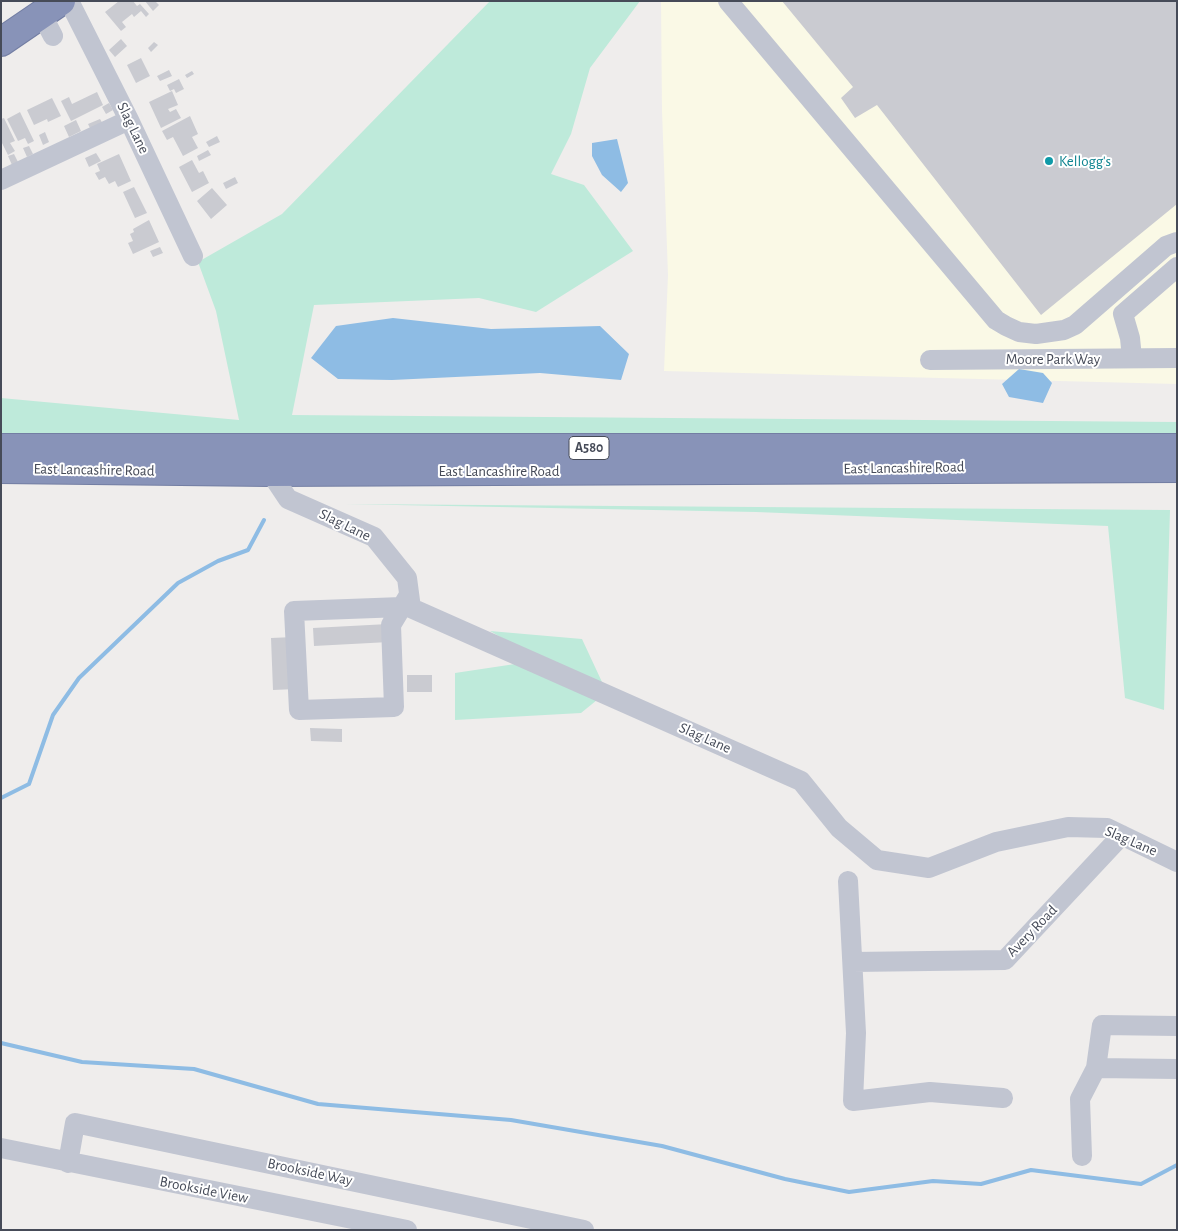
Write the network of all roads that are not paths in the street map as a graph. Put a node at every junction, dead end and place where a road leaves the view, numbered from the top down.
1 (69, 1) edge
2 (728, 1) edge
3 (52, 17) edge
4 (1, 42) edge
5 (129, 120) junction
6 (1, 180) edge
7 (1177, 242) edge
8 (193, 256) dead end
9 (1177, 267) edge
10 (1132, 358) junction
11 (1177, 358) edge
12 (930, 360) dead end
13 (1, 448) edge
14 (1177, 448) edge
15 (259, 464) junction
16 (1177, 468) edge
17 (1, 469) edge
18 (406, 601) junction
19 (1122, 835) junction
20 (1177, 862) edge
21 (848, 881) dead end
22 (852, 962) junction
23 (1177, 1026) edge
24 (1096, 1068) junction
25 (1177, 1069) edge
26 (1003, 1098) dead end
27 (1, 1148) edge
28 (1082, 1156) dead end
29 (68, 1163) junction
30 (313, 1221) edge
31 (407, 1230) edge
32 (584, 1230) edge

1 - 5 street, Slag Lane
2 - 7 street
3 - 4 highway
5 - 6 street
5 - 8 street, Slag Lane
9 - 10 street
10 - 11 street, Moore Park Way
10 - 12 street, Moore Park Way
13 - 15 highway, East Lancashire Road / A580
14 - 15 highway, East Lancashire Road / A580
15 - 16 highway, East Lancashire Road / A580
15 - 17 highway, East Lancashire Road / A580
15 - 18 street, Slag Lane
18 - 18 street
18 - 19 street, Slag Lane
19 - 20 street, Slag Lane
19 - 22 street, Avery Road
21 - 22 street
22 - 26 street
23 - 24 street
24 - 25 street
24 - 28 street
27 - 29 street, Brookside View
29 - 30 street, Brookside View
29 - 32 street, Brookside Way
30 - 31 street, Brookside View

